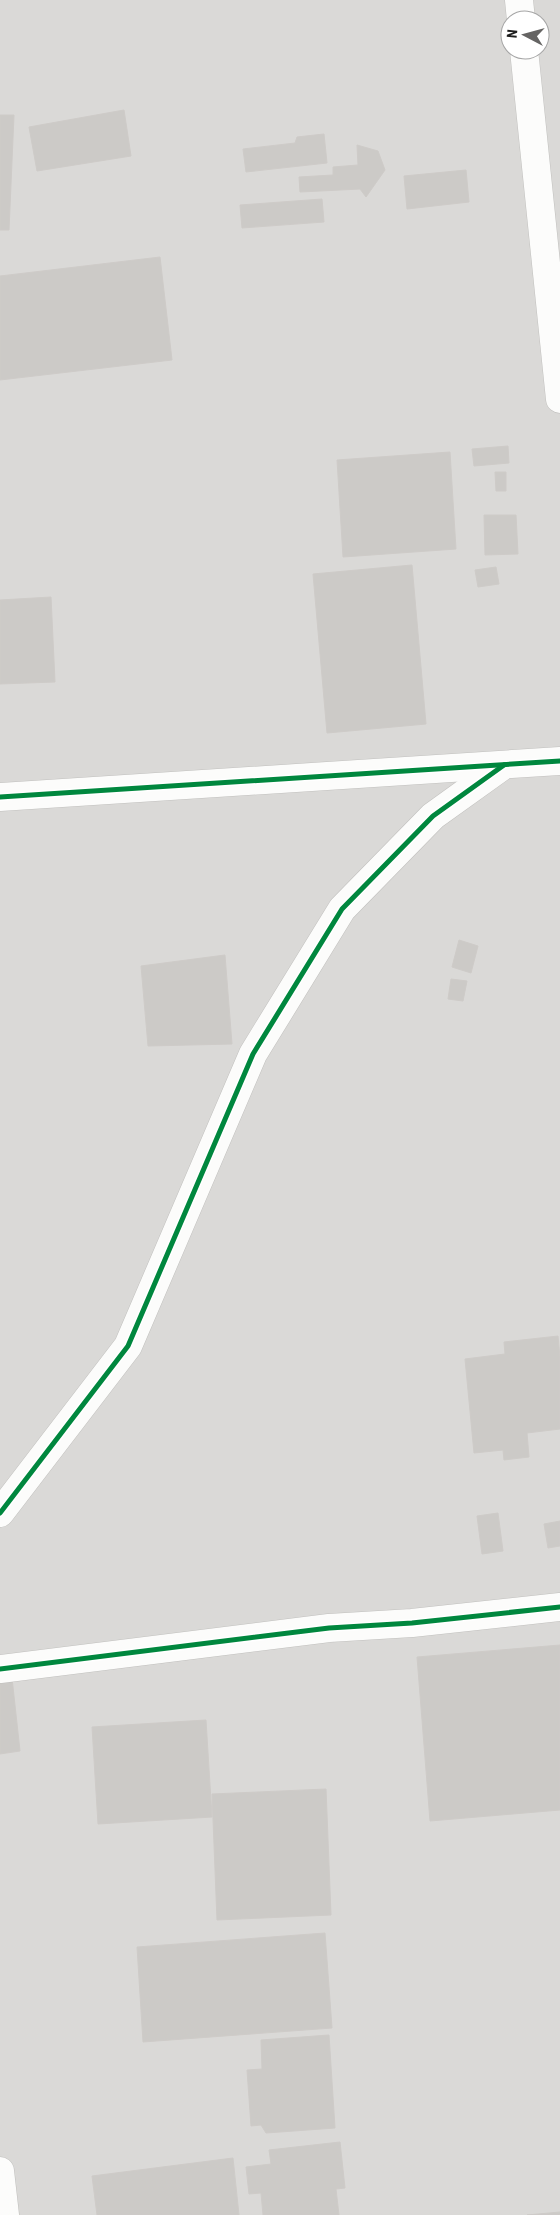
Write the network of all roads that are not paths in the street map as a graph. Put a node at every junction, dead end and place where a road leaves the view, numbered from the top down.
1 (525, 60) edge
2 (560, 399) edge
3 (560, 761) edge
4 (504, 765) junction
5 (0, 797) edge
6 (0, 1513) edge
7 (560, 1607) edge
8 (0, 1669) edge
9 (0, 2171) edge
10 (5, 2215) edge

1 - 2 street
3 - 4 street
4 - 5 street
4 - 6 street
7 - 8 street
9 - 10 street

